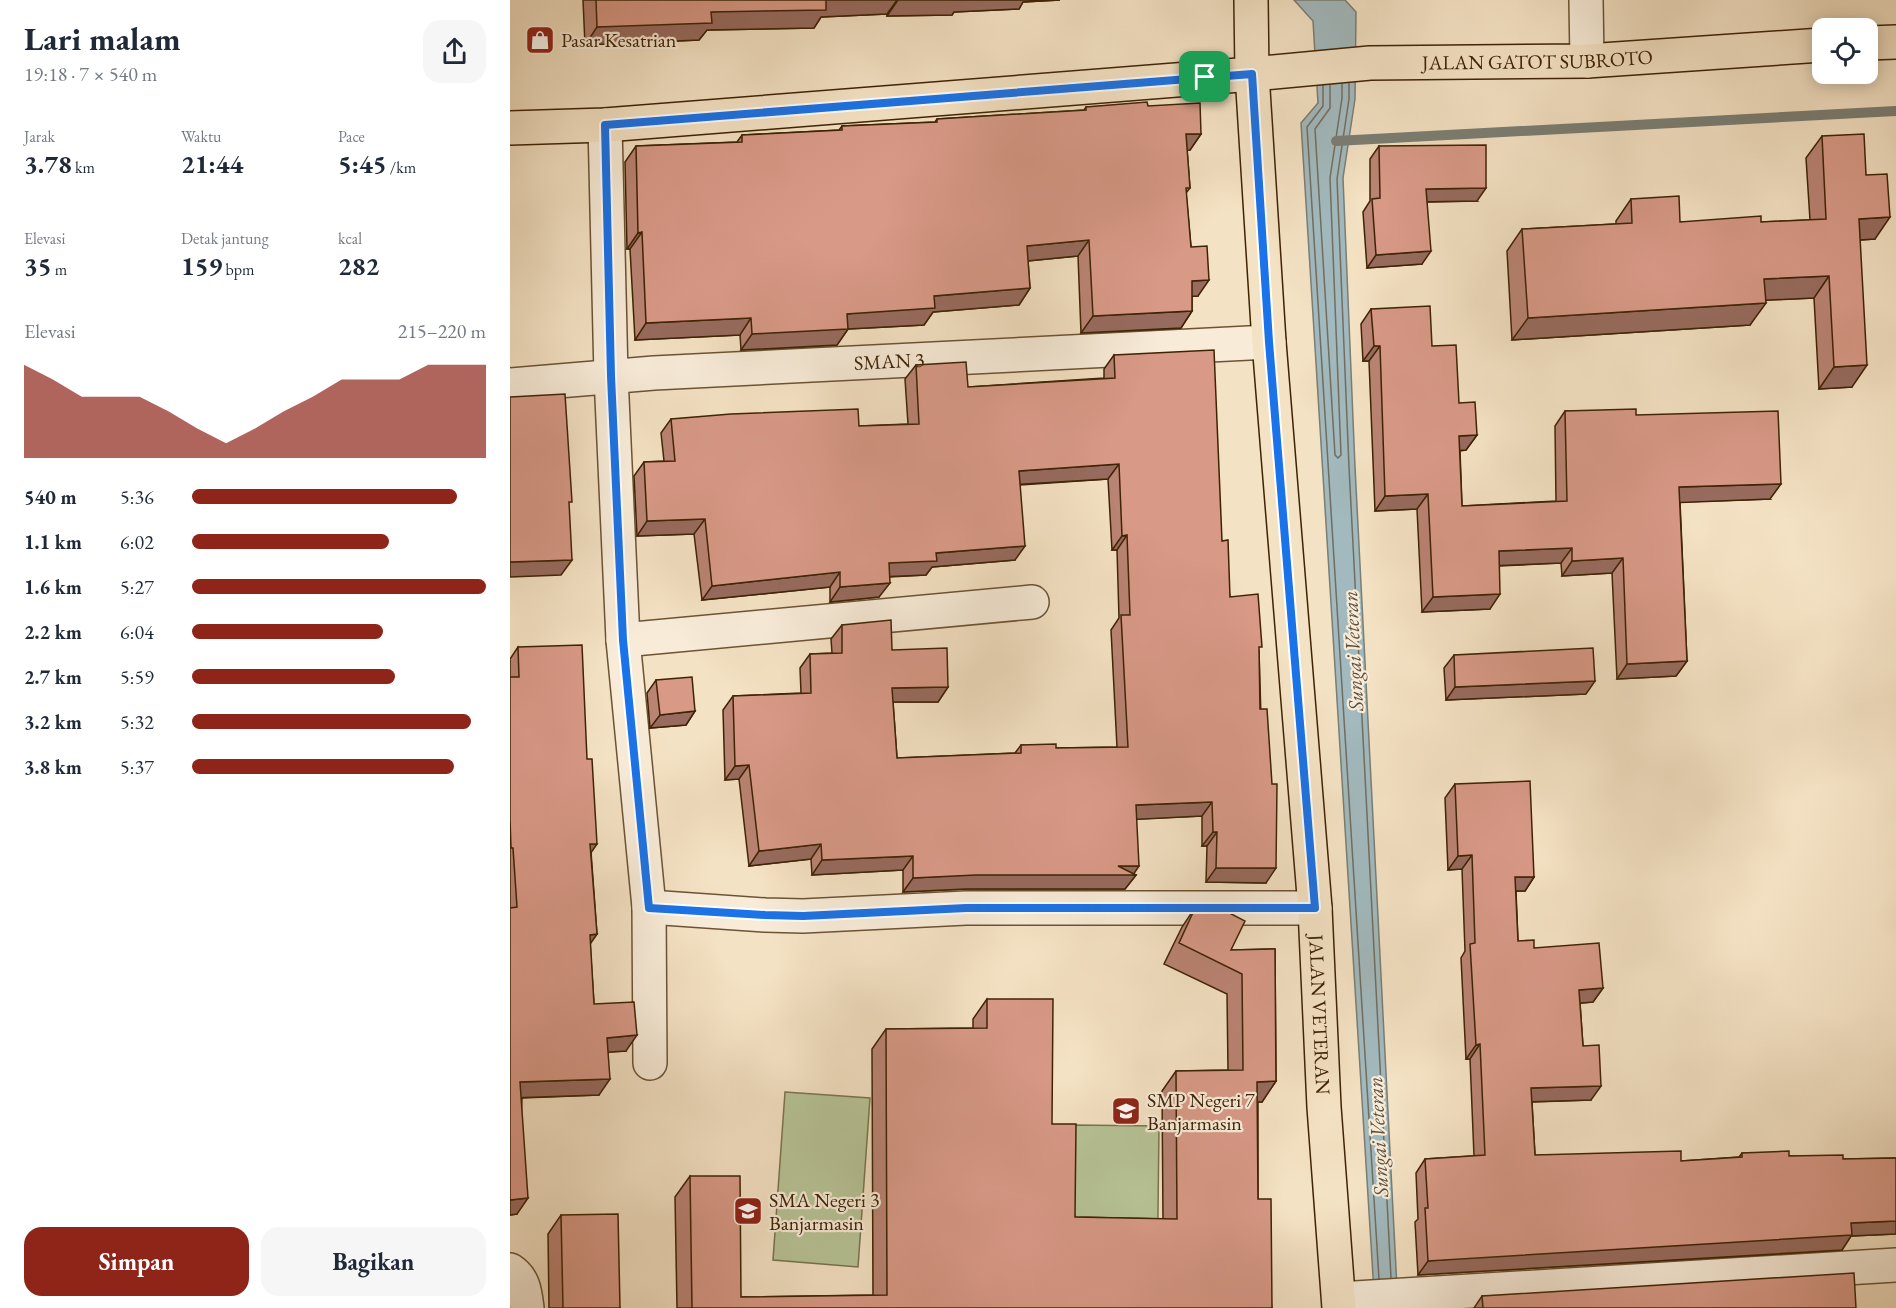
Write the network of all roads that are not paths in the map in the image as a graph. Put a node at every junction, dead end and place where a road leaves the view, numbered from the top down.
1 (1251, 0) edge
2 (1587, 2) edge
3 (1896, 42) edge
4 (1878, 43) edge
5 (1812, 46) edge
6 (1587, 60) junction
7 (1252, 74) junction
8 (605, 125) junction
9 (510, 128) edge
10 (1269, 342) junction
11 (611, 376) junction
12 (510, 385) edge
13 (1032, 602) dead end
14 (623, 640) junction
15 (649, 908) junction
16 (1315, 908) junction
17 (651, 1063) dead end
18 (1896, 1265) edge
19 (510, 1270) edge
20 (1413, 1299) edge
21 (1347, 1301) edge
22 (527, 1308) edge

1 - 7 main road, JALAN VETERAN
2 - 6 street
3 - 4 main road
5 - 6 main road, JALAN GATOT SUBROTO
6 - 7 main road, JALAN GATOT SUBROTO
7 - 8 main road, JALAN GATOT SUBROTO
7 - 10 main road, JALAN VETERAN
8 - 9 main road, JALAN GATOT SUBROTO
8 - 11 street
10 - 11 street, SMAN 3
10 - 16 main road, JALAN VETERAN
11 - 12 street, SMAN 3
11 - 14 street
13 - 14 street
14 - 15 street
15 - 16 street
15 - 17 street
16 - 21 main road, JALAN VETERAN
18 - 20 street
19 - 22 street
20 - 21 street

